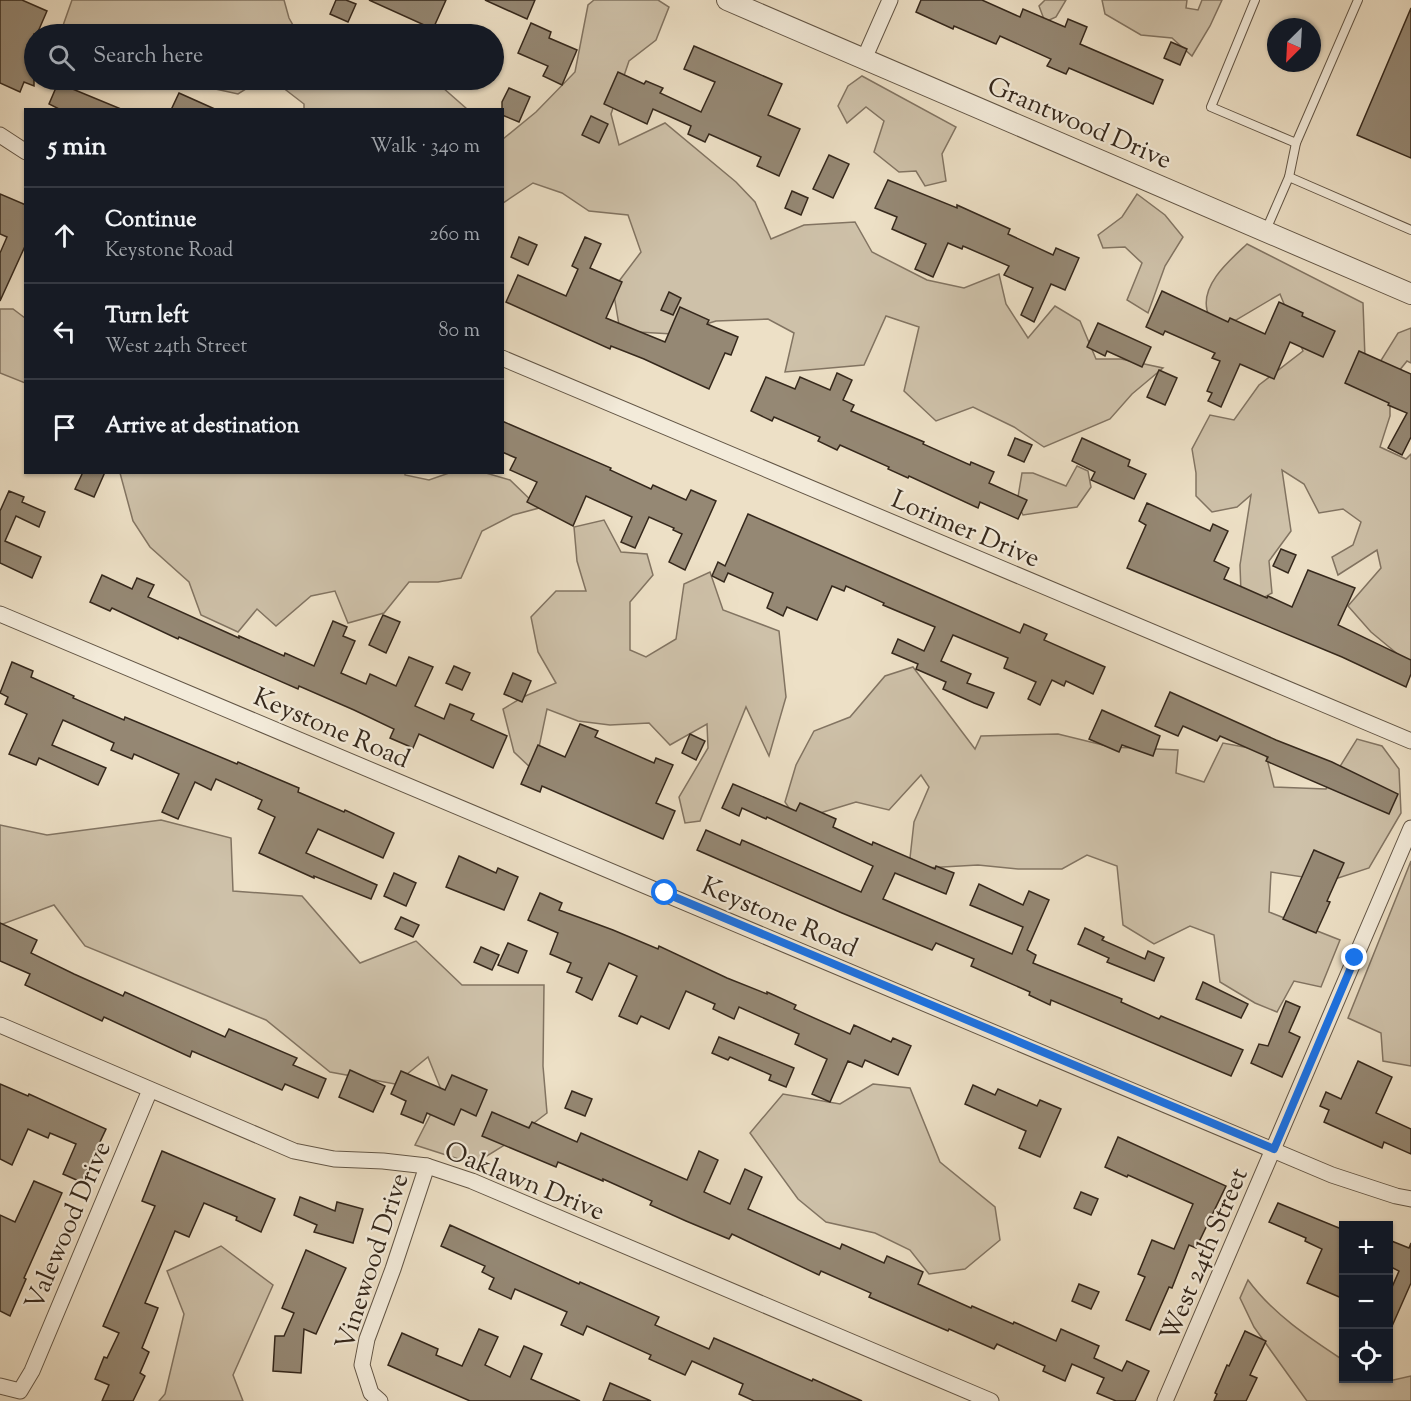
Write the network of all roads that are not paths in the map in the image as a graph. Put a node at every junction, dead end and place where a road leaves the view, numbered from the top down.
1 (727, 0) edge
2 (890, 0) edge
3 (1255, 0) edge
4 (1358, 0) edge
5 (864, 59) junction
6 (0, 135) edge
7 (1296, 143) junction
8 (24, 151) edge
9 (1289, 177) junction
10 (1411, 230) edge
11 (1266, 231) junction
12 (1411, 294) edge
13 (504, 359) edge
14 (0, 614) edge
15 (1411, 741) edge
16 (1411, 828) edge
17 (0, 1025) edge
18 (150, 1090) junction
19 (1274, 1149) junction
20 (427, 1166) junction
21 (1411, 1199) edge
22 (0, 1386) edge
23 (380, 1401) edge
24 (991, 1401) edge
25 (1165, 1401) edge

1 - 5 street, Grantwood Drive
2 - 5 street
3 - 7 lane
4 - 7 lane
5 - 11 street, Grantwood Drive
6 - 8 street
7 - 9 lane
9 - 10 lane
9 - 11 lane
11 - 12 street, Grantwood Drive
13 - 15 street, Lorimer Drive
14 - 19 street, Keystone Road
16 - 19 street, West 24th Street
17 - 18 street, Oaklawn Drive
18 - 20 street, Oaklawn Drive
18 - 22 street, Valewood Drive
19 - 21 street, Keystone Road
19 - 25 street, West 24th Street
20 - 23 street, Vinewood Drive
20 - 24 street, Oaklawn Drive

